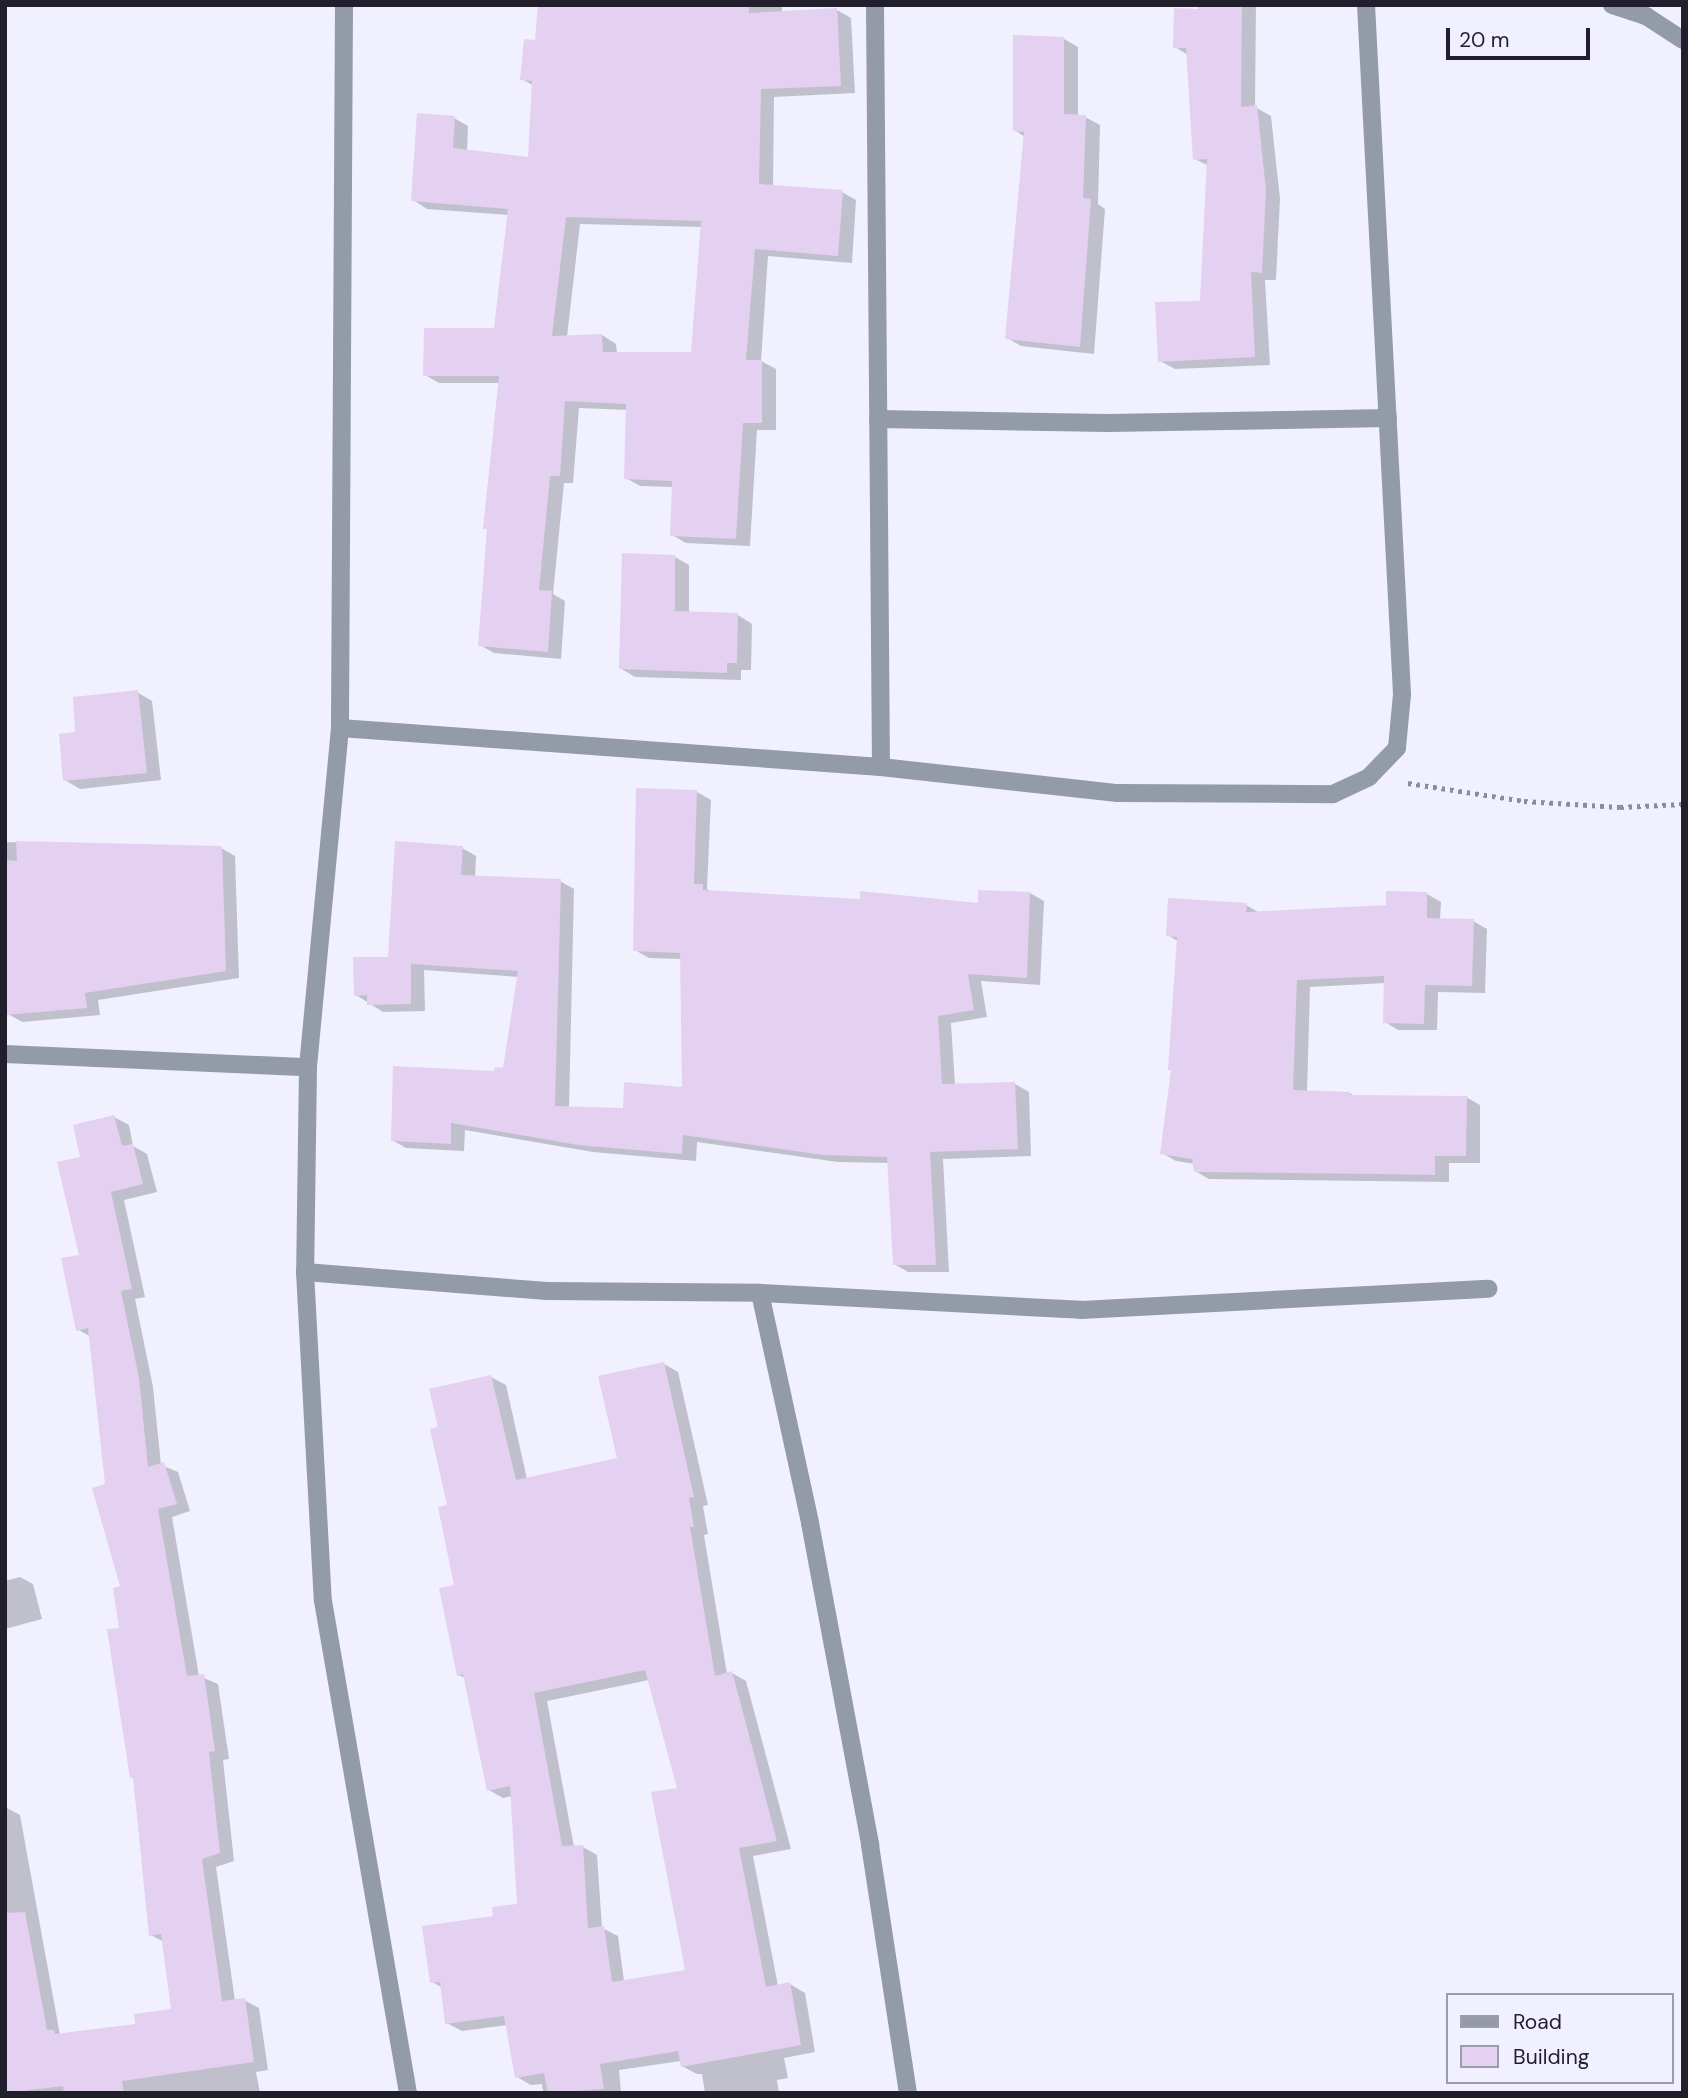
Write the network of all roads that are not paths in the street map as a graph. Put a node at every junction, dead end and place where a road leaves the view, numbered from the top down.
1 (344, 5) edge
2 (875, 5) edge
3 (1366, 5) edge
4 (1612, 5) edge
5 (1683, 40) edge
6 (1388, 418) junction
7 (878, 419) junction
8 (340, 728) junction
9 (881, 768) junction
10 (5, 1054) edge
11 (308, 1067) junction
12 (305, 1272) junction
13 (1488, 1289) dead end
14 (760, 1293) junction
15 (408, 2093) edge
16 (908, 2093) edge

1 - 8 street
2 - 7 street
3 - 6 street
4 - 5 street
6 - 7 street
6 - 9 street
7 - 9 street
8 - 9 street
8 - 11 street
10 - 11 street
11 - 12 street
12 - 14 street
12 - 15 street
13 - 14 street
14 - 16 street

